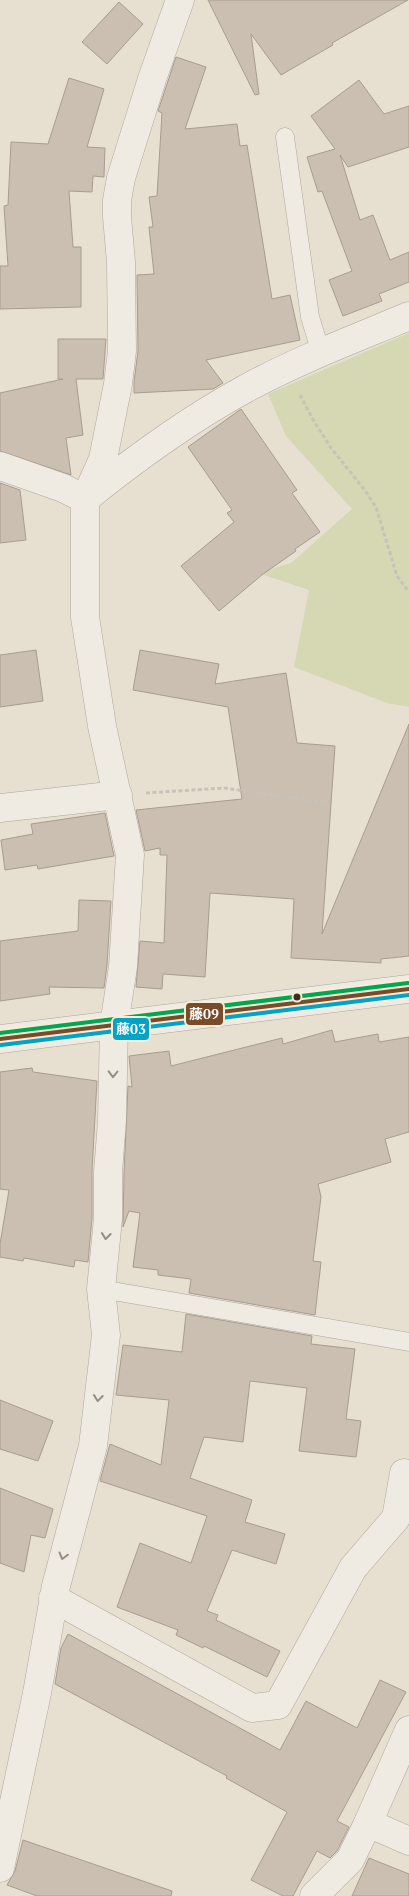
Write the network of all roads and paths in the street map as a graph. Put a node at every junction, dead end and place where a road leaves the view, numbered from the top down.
1 (180, 0) edge
2 (285, 137) dead end
3 (409, 316) edge
4 (321, 353) junction
5 (286, 368) junction
6 (0, 466) edge
7 (85, 499) junction
8 (409, 592) edge
9 (118, 795) junction
10 (328, 803) dead end
11 (0, 808) edge
12 (409, 989) edge
13 (114, 1026) junction
14 (0, 1038) edge
15 (100, 1289) junction
16 (409, 1342) edge
17 (404, 1473) dead end
18 (402, 1522) edge
19 (54, 1598) junction
20 (409, 1730) edge
21 (368, 1823) junction
22 (409, 1840) edge
23 (0, 1868) edge
24 (314, 1896) edge

1 - 7 street
2 - 4 lane
3 - 4 street
4 - 5 street
5 - 7 street
5 - 8 path
6 - 7 street
7 - 9 street
9 - 10 path
9 - 11 street
9 - 13 street
12 - 13 street
13 - 14 street
13 -> 15 street
15 - 16 lane
15 -> 19 street
17 - 18 street
18 - 19 street
19 - 23 street
20 - 21 street
21 - 22 street
21 - 24 street

